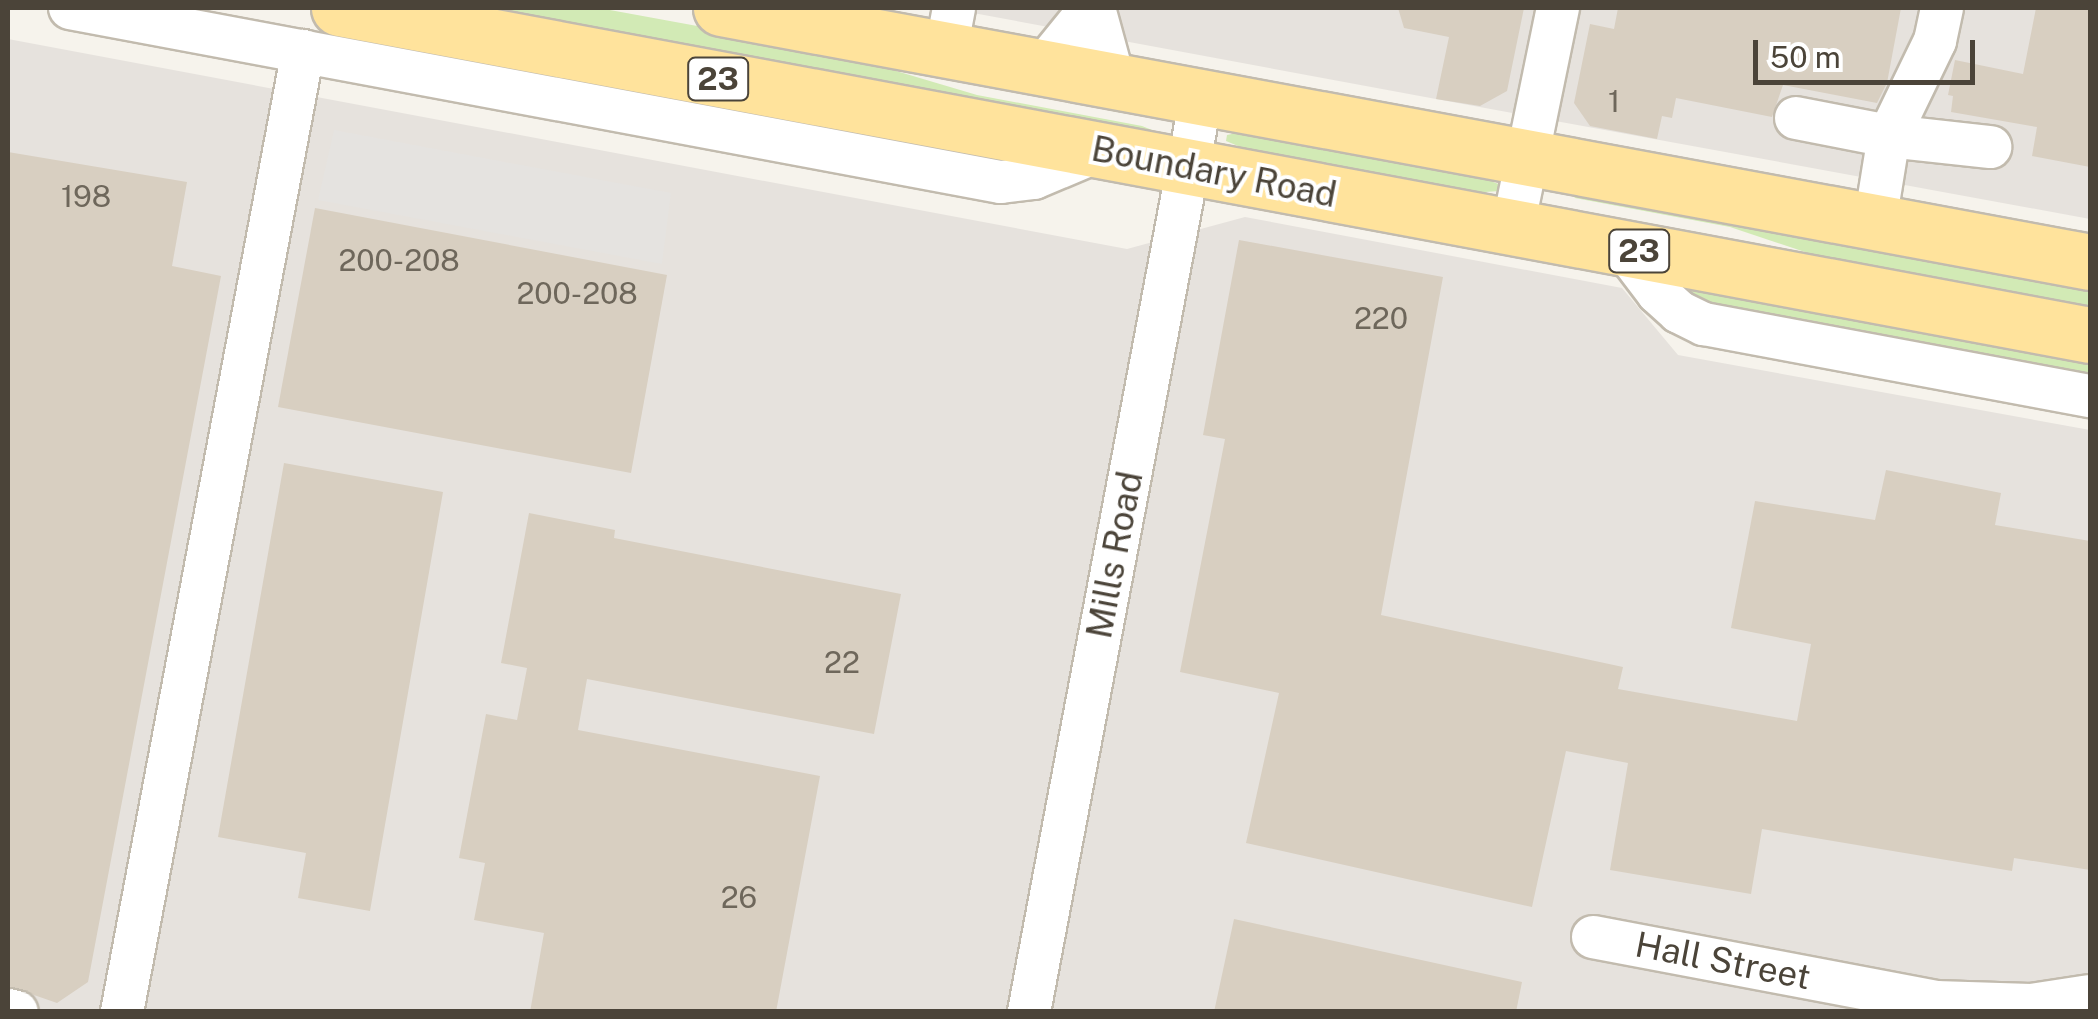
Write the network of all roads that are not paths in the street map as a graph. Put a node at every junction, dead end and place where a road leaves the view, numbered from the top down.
1 (70, 8) edge
2 (338, 8) edge
3 (722, 8) edge
4 (1092, 8) edge
5 (1558, 8) edge
6 (1942, 8) edge
7 (950, 29) edge
8 (304, 51) junction
9 (1042, 68) junction
10 (1114, 81) junction
11 (1200, 98) junction
12 (1796, 118) dead end
13 (1889, 136) junction
14 (1990, 147) dead end
15 (1098, 150) junction
16 (1527, 157) junction
17 (1188, 168) junction
18 (1875, 222) junction
19 (1513, 227) junction
20 (1624, 248) junction
21 (2090, 262) edge
22 (2090, 335) edge
23 (2090, 396) edge
24 (1593, 937) dead end
25 (2090, 996) edge
26 (8, 1010) edge
27 (17, 1012) edge
28 (122, 1012) edge
29 (1030, 1012) edge

1 - 8 street
2 - 15 main road, Boundary Road / 23
3 - 7 main road, Boundary Road / 23
4 - 9 street
4 - 10 street
5 - 16 street
6 - 13 street
7 - 9 main road, Boundary Road / 23
8 - 15 street
8 - 28 street
9 - 10 main road, Boundary Road / 23
10 - 11 main road, Boundary Road / 23
11 - 16 main road, Boundary Road / 23
11 - 17 street, Mills Road
12 - 13 street
13 - 14 street
13 - 18 street
15 - 17 main road, Boundary Road / 23
16 - 18 main road, Boundary Road / 23
16 - 19 street
17 - 19 main road, Boundary Road / 23
17 - 29 street, Mills Road
18 - 21 main road, Boundary Road / 23
19 - 20 main road, Boundary Road / 23
20 - 22 main road, Boundary Road / 23
20 - 23 street
24 - 25 street, Hall Street
26 - 27 street

